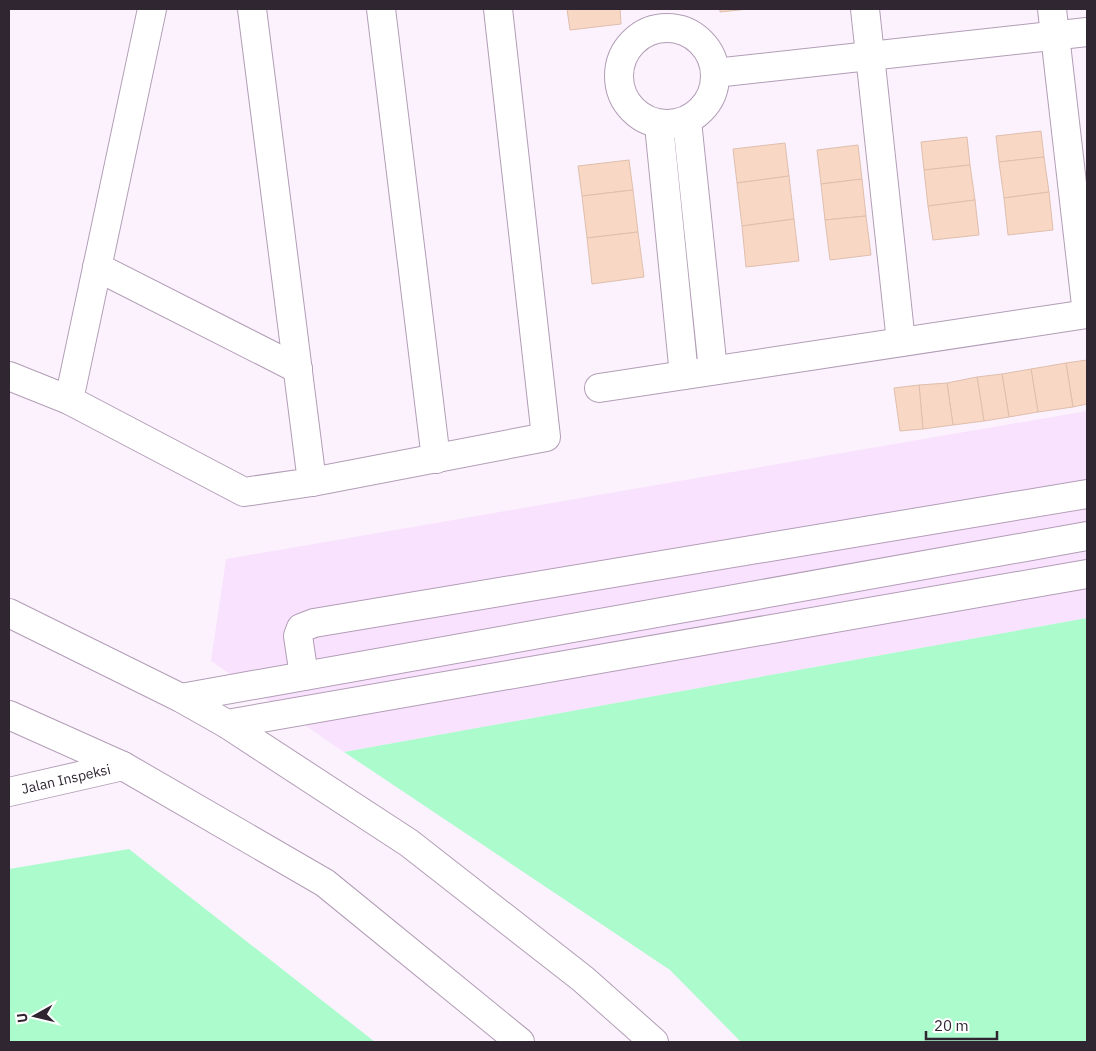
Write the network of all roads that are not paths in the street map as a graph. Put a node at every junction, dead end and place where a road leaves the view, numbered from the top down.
1 (152, 9) edge
2 (252, 9) edge
3 (381, 9) edge
4 (498, 9) edge
5 (865, 9) edge
6 (1052, 9) edge
7 (676, 19) edge
8 (647, 20) edge
9 (1087, 32) edge
10 (1055, 36) junction
11 (870, 56) junction
12 (715, 73) junction
13 (687, 121) junction
14 (659, 125) junction
15 (97, 267) junction
16 (1087, 314) edge
17 (901, 342) junction
18 (298, 369) junction
19 (713, 370) junction
20 (684, 375) junction
21 (9, 376) edge
22 (599, 388) dead end
23 (69, 400) junction
24 (436, 459) junction
25 (312, 482) junction
26 (1087, 494) edge
27 (1087, 536) edge
28 (1087, 574) edge
29 (821, 584) junction
30 (9, 613) edge
31 (826, 621) junction
32 (304, 676) junction
33 (181, 698) junction
34 (9, 715) edge
35 (228, 724) junction
36 (123, 766) junction
37 (9, 792) edge
38 (520, 1042) edge
39 (654, 1042) edge

1 - 15 street
2 - 18 street
3 - 24 street
4 - 24 street
5 - 11 street
6 - 10 street
7 - 8 street
7 - 12 street
8 - 14 street
9 - 10 street
10 - 11 street
10 - 16 street
11 - 12 street
11 - 17 street
12 - 13 street
13 - 14 street
13 - 19 street
14 - 20 street
15 - 18 street
15 - 23 street
16 - 17 street
17 - 19 street
18 - 25 street
19 - 20 street
20 - 22 street
21 - 23 street
23 - 25 street
24 - 25 street
26 - 32 street
27 - 29 street
28 - 31 street
29 - 31 street
29 - 32 street
30 - 33 street
31 - 35 street
32 - 33 street
33 - 35 street
34 - 36 street
35 - 39 street
36 - 37 street, Jalan Inspeksi
36 - 38 street

